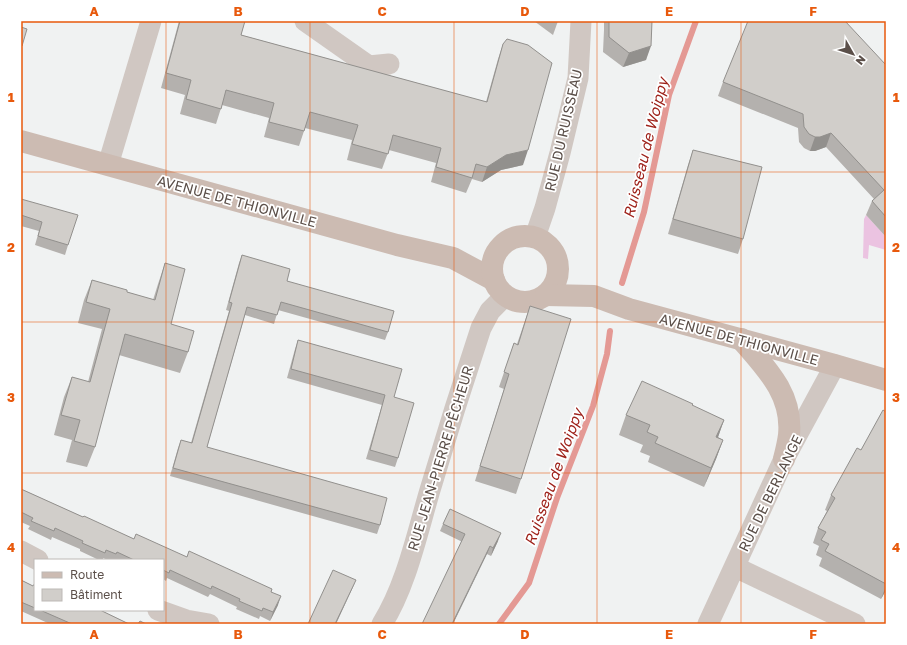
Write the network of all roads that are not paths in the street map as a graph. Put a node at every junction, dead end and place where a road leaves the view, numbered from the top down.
1 (151, 21) edge
2 (305, 21) edge
3 (581, 21) edge
4 (389, 64) dead end
5 (21, 141) edge
6 (108, 166) junction
7 (535, 238) junction
8 (498, 251) junction
9 (453, 258) junction
10 (558, 265) junction
11 (500, 288) junction
12 (546, 295) junction
13 (594, 296) junction
14 (741, 339) junction
15 (835, 365) junction
16 (886, 380) edge
17 (784, 460) junction
18 (21, 551) edge
19 (36, 559) edge
20 (735, 566) junction
21 (161, 611) edge
22 (209, 624) edge
23 (382, 624) edge
24 (708, 624) edge
25 (855, 624) edge

1 - 6 street
2 - 4 street
3 - 7 street, RUE DU RUISSEAU
5 - 6 main road, AVENUE DE THIONVILLE
6 - 9 main road, AVENUE DE THIONVILLE
7 - 8 main road
7 - 10 main road
8 - 9 main road, AVENUE DE THIONVILLE
8 - 11 main road
9 - 11 main road, AVENUE DE THIONVILLE
10 - 12 main road
10 - 13 main road, AVENUE DE THIONVILLE
11 - 12 main road
11 - 23 street, RUE JEAN-PIERRE PÊCHEUR
12 - 13 main road, AVENUE DE THIONVILLE
13 - 14 main road, AVENUE DE THIONVILLE
14 - 15 main road, AVENUE DE THIONVILLE
14 - 17 main road
15 - 16 main road, AVENUE DE THIONVILLE
15 - 17 street, RUE DE BERLANGE
17 - 20 street, RUE DE BERLANGE
18 - 19 street
20 - 24 street, RUE DE BERLANGE
20 - 25 street
21 - 22 street

